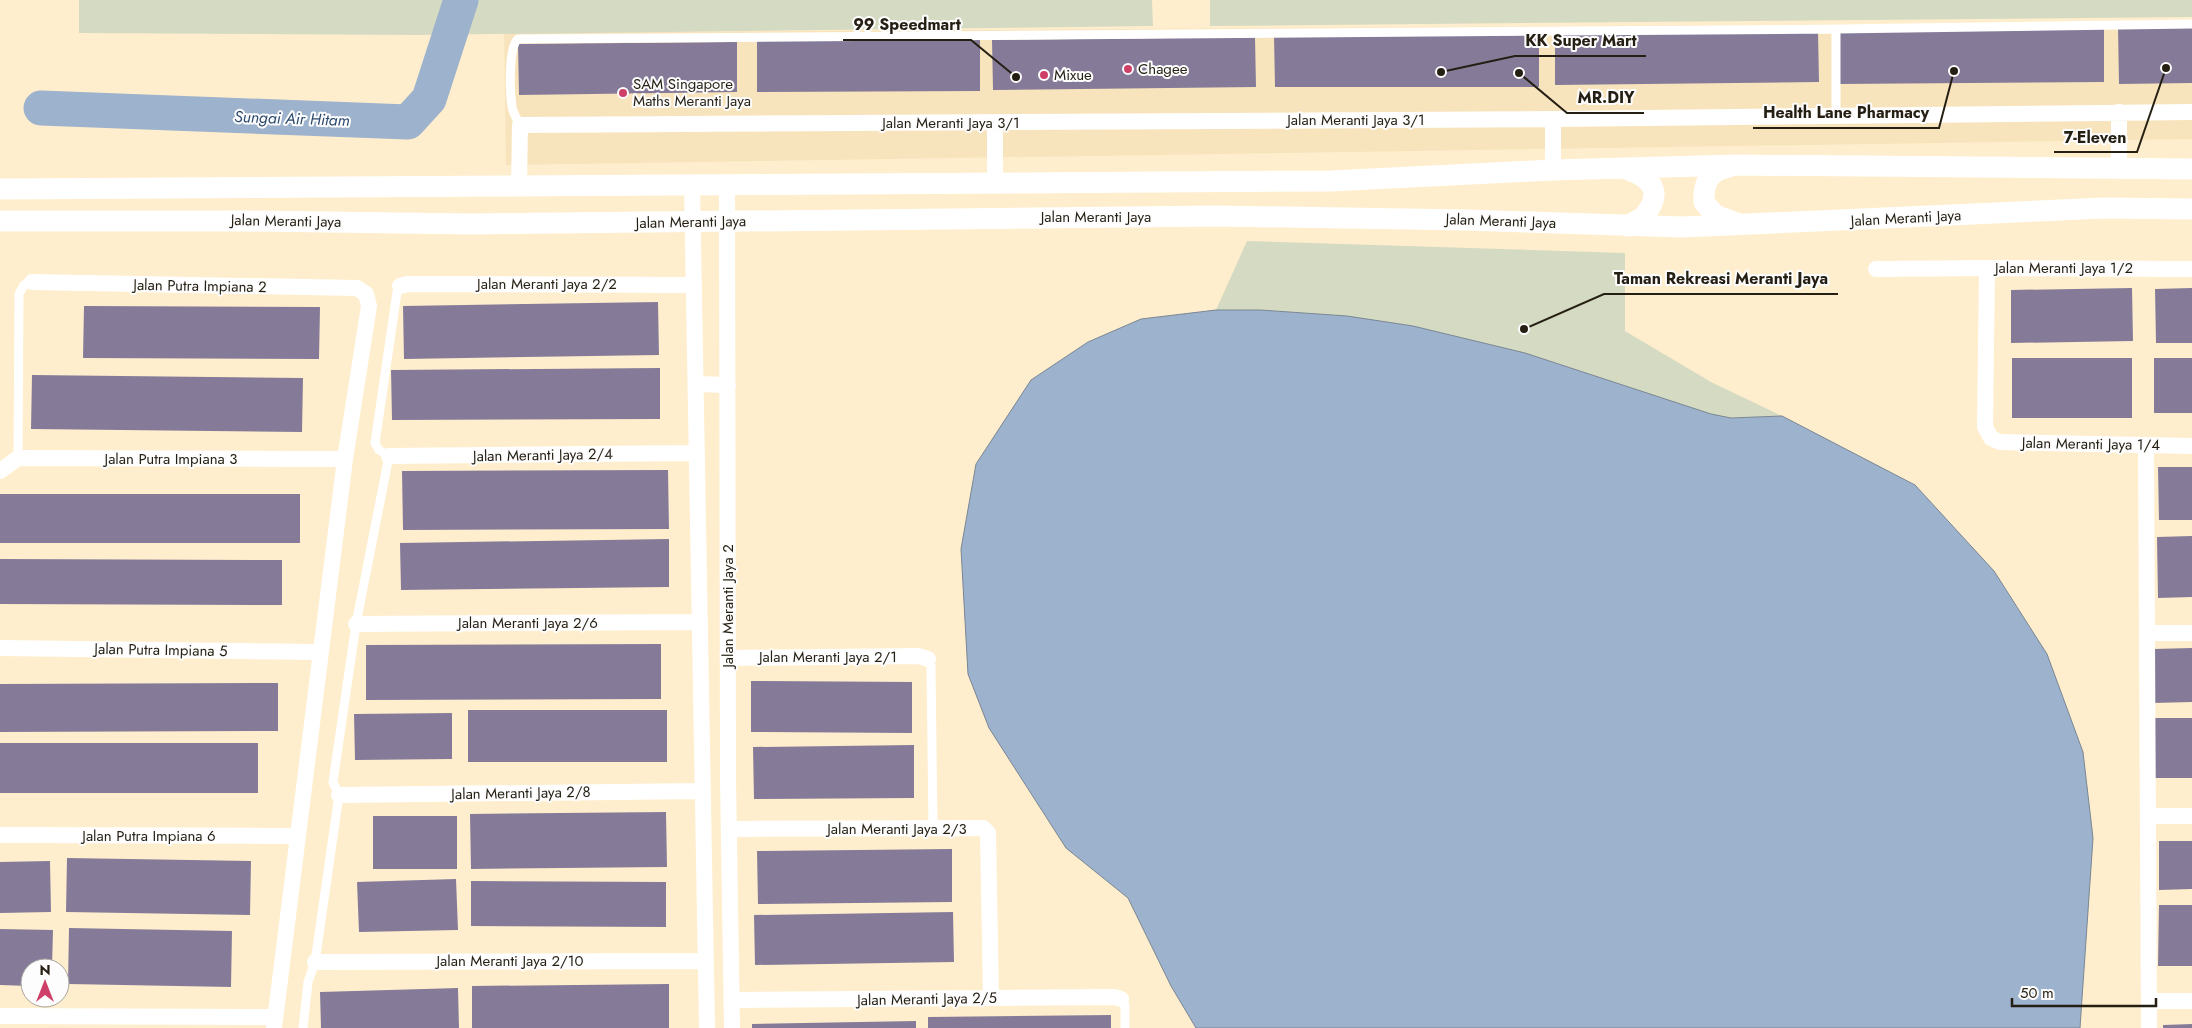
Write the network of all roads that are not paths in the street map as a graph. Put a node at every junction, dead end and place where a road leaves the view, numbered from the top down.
1 (2192, 24) edge
2 (1836, 29) junction
3 (2119, 112) junction
4 (2192, 112) edge
5 (1836, 116) junction
6 (1553, 119) junction
7 (995, 123) junction
8 (520, 125) junction
9 (1736, 165) junction
10 (1623, 168) junction
11 (2119, 168) junction
12 (2192, 169) edge
13 (1553, 170) junction
14 (995, 182) junction
15 (727, 184) junction
16 (692, 185) junction
17 (519, 186) junction
18 (0, 190) edge
19 (2192, 208) edge
20 (0, 221) edge
21 (693, 222) junction
22 (728, 222) junction
23 (1744, 225) junction
24 (1627, 226) junction
25 (1987, 268) junction
26 (1876, 269) dead end
27 (2192, 269) edge
28 (32, 282) joint
29 (694, 285) junction
30 (400, 286) joint
31 (696, 384) junction
32 (728, 385) junction
33 (1991, 438) joint
34 (2146, 446) junction
35 (2192, 446) edge
36 (697, 453) junction
37 (390, 456) junction
38 (18, 458) junction
39 (346, 459) junction
40 (0, 471) edge
41 (700, 622) junction
42 (356, 624) junction
43 (2192, 632) edge
44 (2147, 633) junction
45 (0, 648) edge
46 (321, 652) junction
47 (728, 658) junction
48 (928, 659) joint
49 (701, 711) junction
50 (728, 711) junction
51 (703, 791) junction
52 (339, 795) junction
53 (2148, 816) junction
54 (2192, 816) edge
55 (729, 829) junction
56 (933, 829) junction
57 (0, 835) edge
58 (297, 836) junction
59 (706, 961) junction
60 (315, 962) junction
61 (991, 998) junction
62 (1121, 999) joint
63 (732, 1000) junction
64 (2149, 1001) junction
65 (2192, 1001) edge
66 (0, 1016) edge
67 (274, 1023) edge
68 (302, 1028) edge
69 (707, 1028) edge
70 (732, 1028) edge
71 (1125, 1028) edge
72 (2149, 1028) edge

1 - 2 lane
2 - 5 lane
2 - 8 lane
3 - 4 street, Jalan Meranti Jaya 3/1
3 - 5 street, Jalan Meranti Jaya 3/1
3 - 11 street
5 - 6 street, Jalan Meranti Jaya 3/1
6 - 7 street, Jalan Meranti Jaya 3/1
6 - 13 street
7 - 8 street, Jalan Meranti Jaya 3/1
7 - 14 street
8 - 17 street
9 - 10 street
9 - 11 street
9 - 23 street
10 - 13 street
10 - 24 street
11 - 12 street
13 - 14 street
14 - 15 street
15 - 16 street
15 - 22 street, Jalan Meranti Jaya 2
16 - 17 street
16 - 21 street, Jalan Meranti Jaya 2
17 - 18 street
19 - 23 street, Jalan Meranti Jaya
20 - 21 street, Jalan Meranti Jaya
21 - 22 street, Jalan Meranti Jaya
21 - 29 street, Jalan Meranti Jaya 2
22 - 24 street, Jalan Meranti Jaya
22 - 32 street, Jalan Meranti Jaya 2
23 - 24 street, Jalan Meranti Jaya
25 - 26 street
25 - 27 street, Jalan Meranti Jaya 1/2
25 - 33 street, Jalan Meranti Jaya 1/2
28 - 38 lane
28 - 39 street, Jalan Putra Impiana 2
29 - 30 street, Jalan Meranti Jaya 2/2
29 - 31 street, Jalan Meranti Jaya 2
30 - 37 lane
31 - 32 street
31 - 36 street, Jalan Meranti Jaya 2
32 - 47 street, Jalan Meranti Jaya 2
33 - 34 street, Jalan Meranti Jaya 1/4
34 - 35 street, Jalan Meranti Jaya 1/4
34 - 44 street
36 - 37 street, Jalan Meranti Jaya 2/4
36 - 41 street, Jalan Meranti Jaya 2
37 - 42 lane
38 - 39 street, Jalan Putra Impiana 3
38 - 40 street
39 - 46 street
41 - 42 street, Jalan Meranti Jaya 2/6
41 - 49 street, Jalan Meranti Jaya 2
42 - 52 lane
43 - 44 street
44 - 53 street
45 - 46 street, Jalan Putra Impiana 5
46 - 58 street
47 - 48 street, Jalan Meranti Jaya 2/1
47 - 50 street, Jalan Meranti Jaya 2
48 - 56 lane
49 - 50 street
49 - 51 street, Jalan Meranti Jaya 2
50 - 55 street, Jalan Meranti Jaya 2
51 - 52 street, Jalan Meranti Jaya 2/8
51 - 59 street, Jalan Meranti Jaya 2
52 - 60 lane
53 - 54 street
53 - 64 street
55 - 56 street, Jalan Meranti Jaya 2/3
55 - 63 street, Jalan Meranti Jaya 2
56 - 61 street, Jalan Meranti Jaya 2/3
57 - 58 street, Jalan Putra Impiana 6
58 - 67 street
59 - 60 street, Jalan Meranti Jaya 2/10
59 - 69 street, Jalan Meranti Jaya 2
60 - 68 lane
61 - 62 street, Jalan Meranti Jaya 2/5
61 - 63 street, Jalan Meranti Jaya 2/5
62 - 71 lane
63 - 70 street, Jalan Meranti Jaya 2
64 - 65 street
64 - 72 street
66 - 67 street

